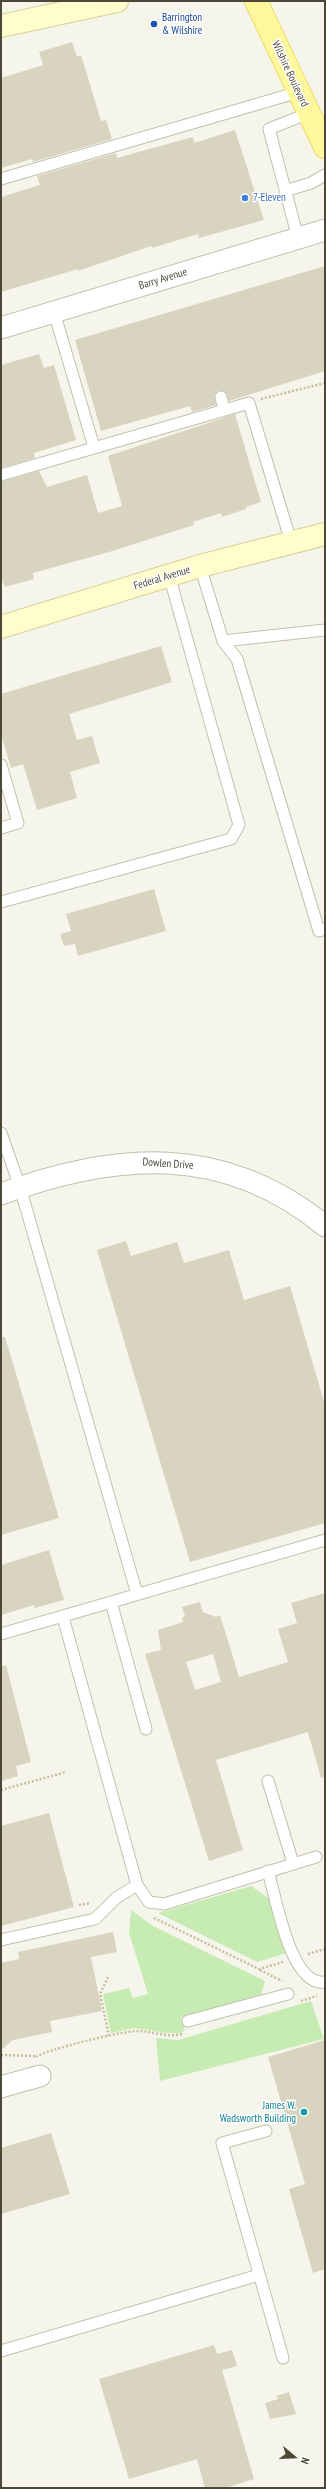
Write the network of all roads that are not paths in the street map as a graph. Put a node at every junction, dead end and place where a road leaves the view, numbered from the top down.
1 (117, 1) edge
2 (256, 1) edge
3 (91, 4) edge
4 (1, 26) edge
5 (299, 92) junction
6 (309, 113) junction
7 (325, 147) edge
8 (325, 175) edge
9 (1, 179) edge
10 (285, 191) junction
11 (325, 230) edge
12 (298, 238) junction
13 (54, 312) junction
14 (1, 328) edge
15 (221, 397) dead end
16 (224, 410) junction
17 (94, 447) junction
18 (1, 475) edge
19 (325, 534) edge
20 (291, 542) junction
21 (200, 566) junction
22 (168, 575) junction
23 (1, 627) edge
24 (325, 630) edge
25 (223, 641) junction
26 (1, 765) edge
27 (1, 828) edge
28 (1, 902) edge
29 (325, 929) edge
30 (1, 1133) edge
31 (10, 1190) edge
32 (325, 1226) edge
33 (325, 1540) edge
34 (137, 1594) junction
35 (111, 1602) junction
36 (63, 1617) junction
37 (1, 1634) edge
38 (146, 1729) dead end
39 (268, 1781) dead end
40 (316, 1857) dead end
41 (293, 1863) junction
42 (268, 1871) junction
43 (137, 1885) junction
44 (1, 1940) edge
45 (325, 1982) edge
46 (288, 1994) dead end
47 (188, 2021) dead end
48 (38, 2066) road end
49 (1, 2087) edge
50 (266, 2131) dead end
51 (260, 2275) junction
52 (1, 2351) edge
53 (283, 2358) dead end

1 - 3 street
2 - 5 main road, Wilshire Boulevard
3 - 4 street
5 - 6 main road, Wilshire Boulevard
5 - 9 lane
6 - 7 main road, Wilshire Boulevard
6 - 10 lane
8 - 10 lane
10 - 12 lane
11 - 12 street, Barry Avenue
12 - 13 street, Barry Avenue
13 - 14 street, Barry Avenue
13 - 17 lane
15 - 16 lane
16 - 17 lane
16 - 20 lane
17 - 18 lane
19 - 20 street, Federal Avenue
20 - 21 street, Federal Avenue
21 - 22 street, Federal Avenue
21 - 25 lane
22 - 23 street, Federal Avenue
22 - 28 lane
24 - 25 lane
25 - 29 lane
26 - 27 lane
30 - 31 lane
31 - 32 street, Dowlen Drive
31 - 34 lane
33 - 34 lane
34 - 35 lane
35 - 36 lane
35 - 38 lane
36 - 37 lane
36 - 43 lane
39 - 41 lane
40 - 41 lane
41 - 42 lane
42 - 43 lane
42 - 45 lane
43 - 44 lane
46 - 47 lane
48 - 49 street
50 - 51 lane
51 - 52 lane
51 - 53 lane

